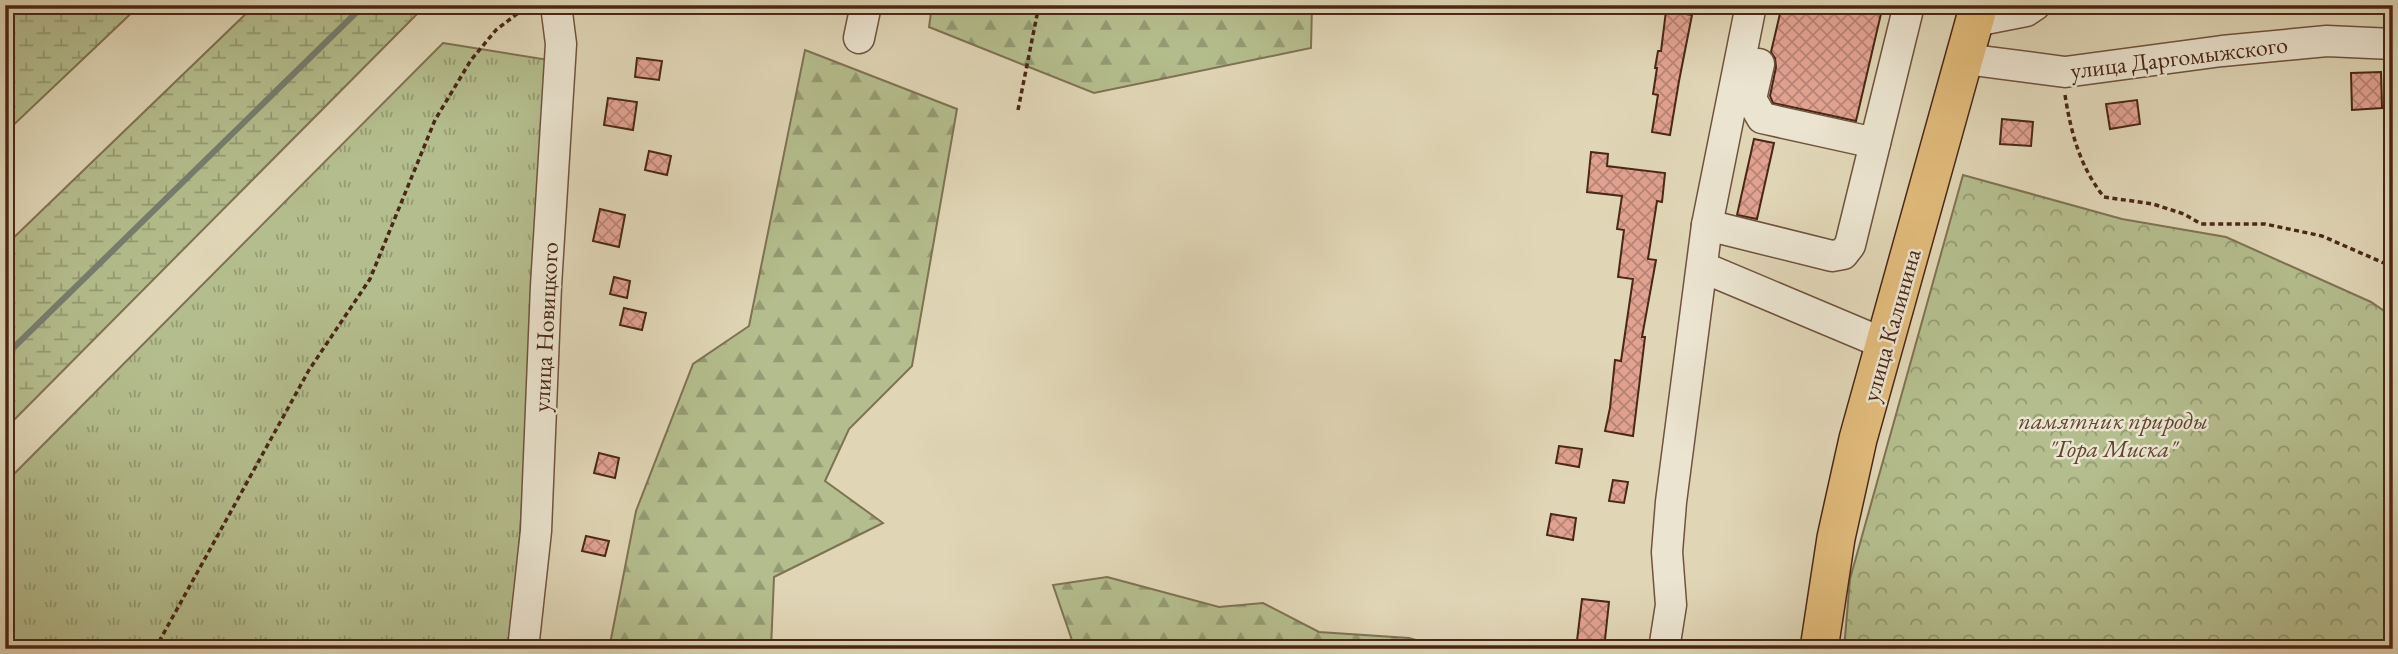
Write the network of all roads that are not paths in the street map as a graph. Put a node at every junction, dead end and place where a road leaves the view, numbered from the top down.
1 (556, 5) edge
2 (866, 5) edge
3 (1751, 5) edge
4 (1772, 5) edge
5 (1909, 5) edge
6 (2035, 5) edge
7 (1977, 13) edge
8 (859, 38) dead end
9 (2393, 44) edge
10 (1965, 59) junction
11 (1875, 143) junction
12 (1707, 225) junction
13 (1702, 267) junction
14 (1885, 344) junction
15 (523, 649) edge
16 (1664, 649) edge
17 (1818, 649) edge

1 - 15 street, улица Новицкого
2 - 8 street
3 - 12 street
4 - 11 street
5 - 11 street
6 - 7 street
7 - 10 main road, улица Калинина
9 - 10 street, улица Даргомыжского
10 - 14 main road, улица Калинина
11 - 12 street
12 - 13 street
13 - 14 street
13 - 16 street
14 - 17 main road, улица Калинина

